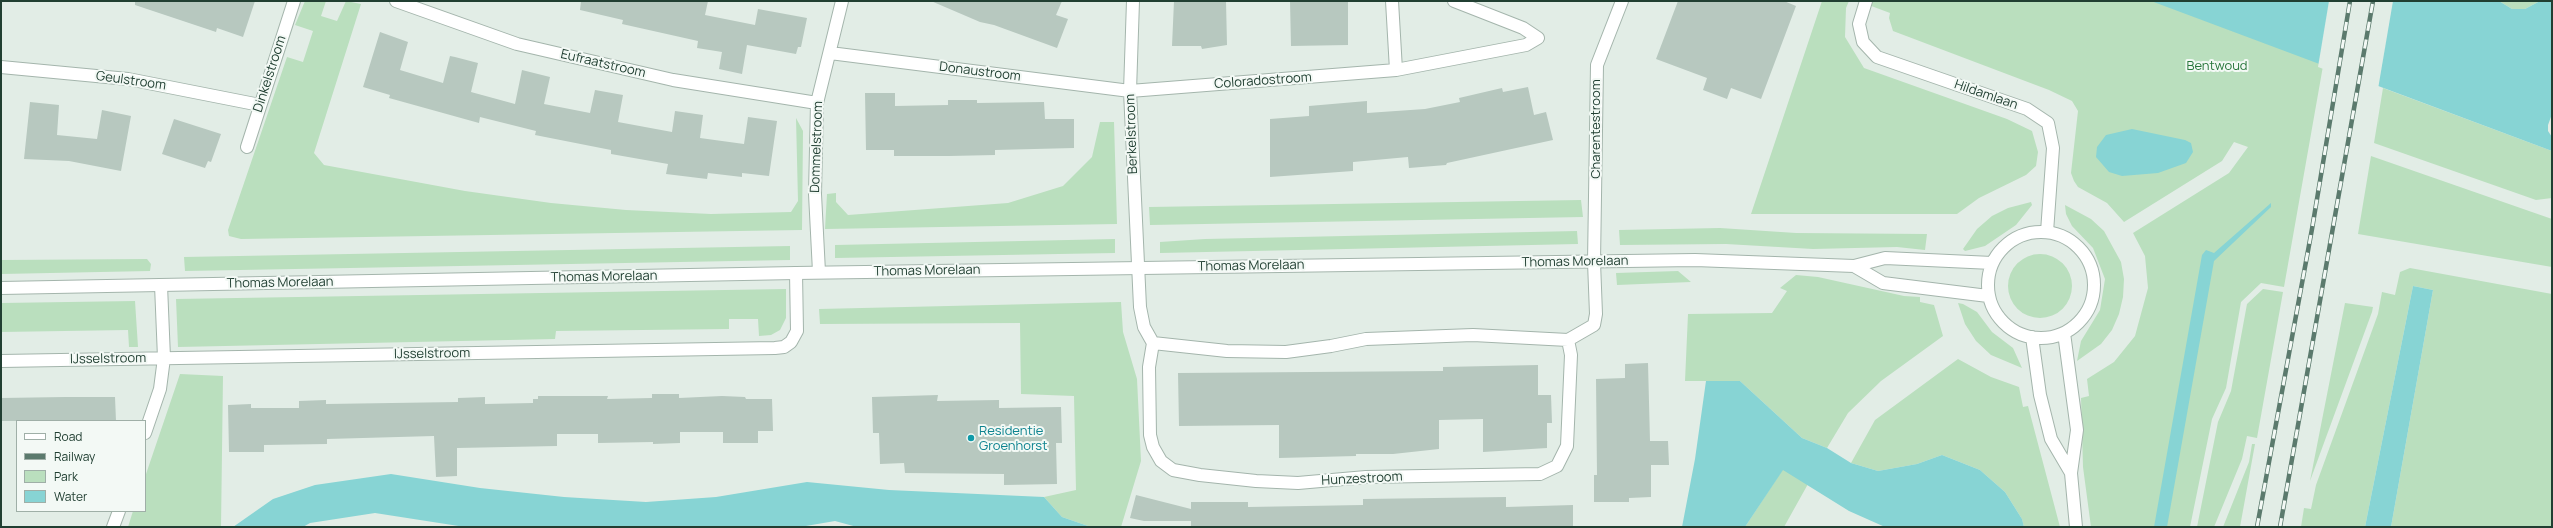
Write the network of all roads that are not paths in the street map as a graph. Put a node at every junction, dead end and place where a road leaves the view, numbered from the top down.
1 (294, 1) edge
2 (396, 1) edge
3 (842, 1) edge
4 (1133, 1) edge
5 (1392, 1) edge
6 (1454, 1) edge
7 (1622, 1) edge
8 (1866, 1) edge
9 (830, 53) junction
10 (1, 67) edge
11 (1396, 70) junction
12 (1130, 91) junction
13 (817, 103) junction
14 (260, 105) junction
15 (247, 147) dead end
16 (2047, 232) junction
17 (1594, 262) junction
18 (1992, 263) junction
19 (1854, 266) junction
20 (1138, 267) junction
21 (819, 272) junction
22 (796, 273) junction
23 (162, 285) junction
24 (1, 288) edge
25 (1988, 296) junction
26 (2064, 333) junction
27 (2032, 337) junction
28 (1568, 340) junction
29 (1153, 343) junction
30 (164, 358) junction
31 (1, 361) edge
32 (146, 430) edge
33 (2071, 473) junction
34 (119, 512) edge
35 (114, 527) edge
36 (2076, 527) edge

1 - 14 street, Dinkelstroom
2 - 13 street, Eufraatstroom
3 - 9 street, Dommelstroom
4 - 12 street, Berkelstroom
5 - 11 street
6 - 11 street, Coloradostroom
7 - 17 street, Charentestroom
8 - 16 street, Hildamlaan
9 - 12 street, Donaustroom
9 - 13 street, Dommelstroom
10 - 14 street, Geulstroom
11 - 12 street, Coloradostroom
12 - 20 street, Berkelstroom
13 - 21 street, Dommelstroom
14 - 15 street, Dinkelstroom
16 - 18 street
16 - 26 street
17 - 19 street, Thomas Morelaan
17 - 20 street, Thomas Morelaan
17 - 28 street
18 - 19 street, Thomas Morelaan
18 - 25 street
19 - 25 street, Thomas Morelaan
20 - 21 street, Thomas Morelaan
20 - 29 street
21 - 22 street, Thomas Morelaan
22 - 23 street, Thomas Morelaan
22 - 30 street, IJsselstroom
23 - 24 street, Thomas Morelaan
23 - 30 street
25 - 27 street
26 - 27 street
26 - 33 street
27 - 33 street
28 - 29 street
28 - 29 street, Hunzestroom
30 - 31 street, IJsselstroom
30 - 32 street
33 - 36 street
34 - 35 street

